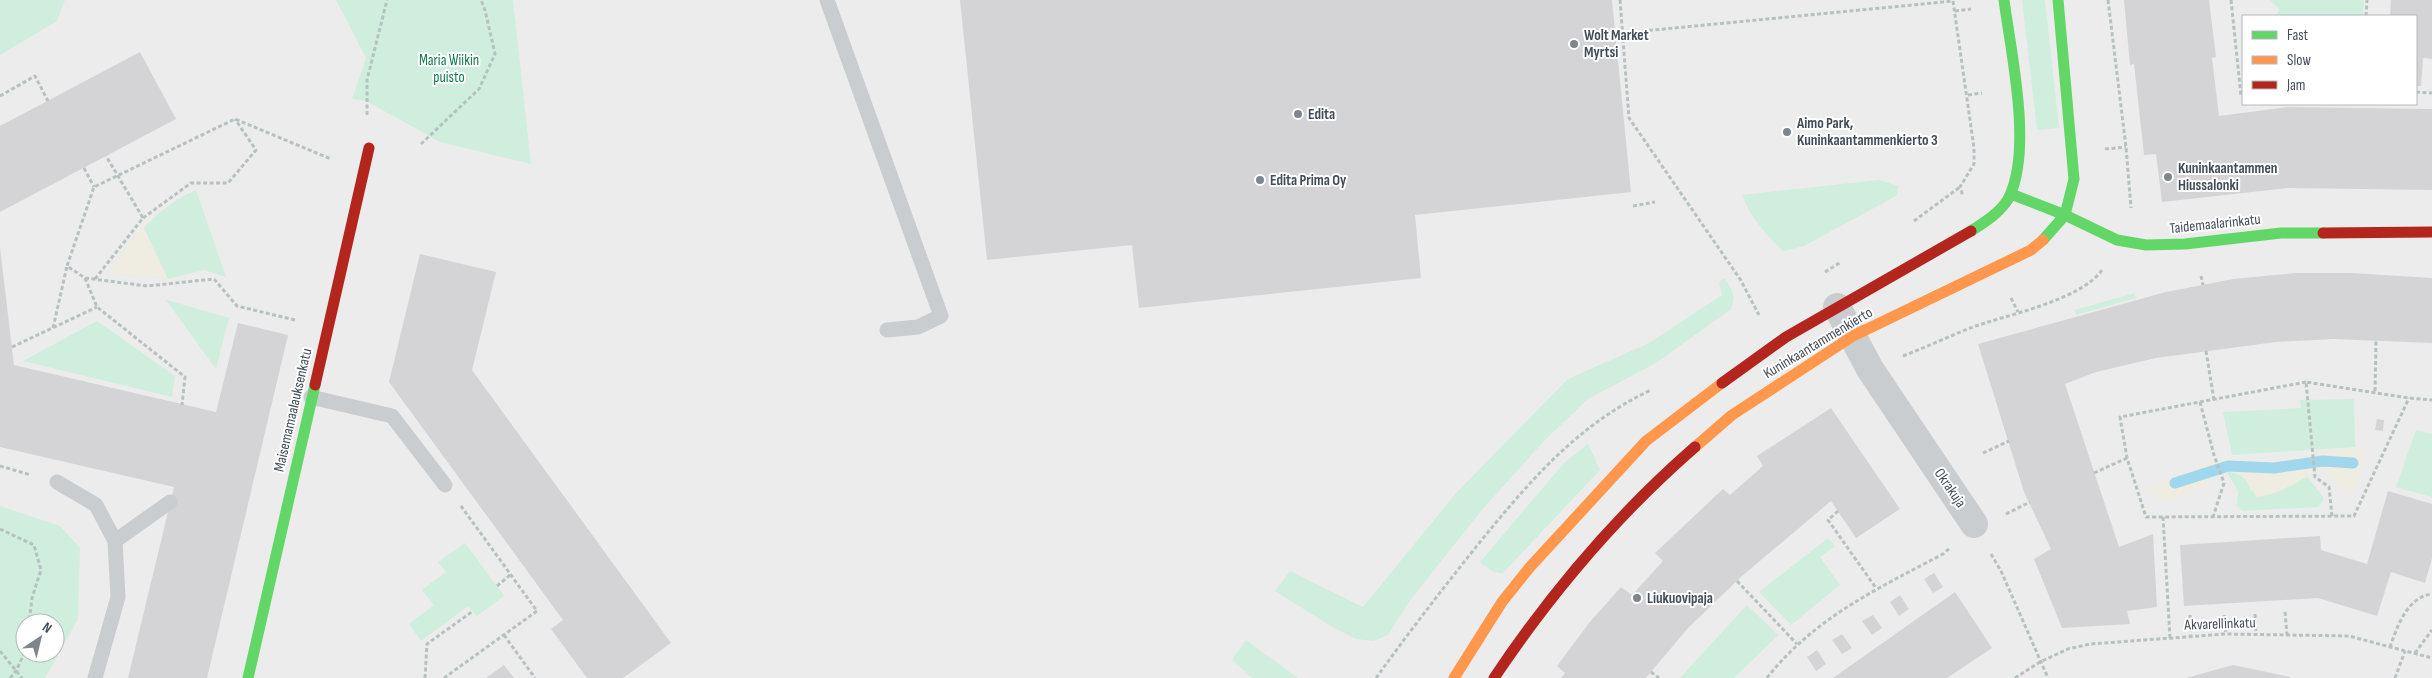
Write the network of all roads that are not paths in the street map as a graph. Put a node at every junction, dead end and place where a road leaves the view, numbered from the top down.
1 (827, 0) edge
2 (2004, 0) edge
3 (2058, 0) edge
4 (369, 148) road end
5 (2011, 194) junction
6 (2064, 214) junction
7 (2432, 232) edge
8 (1837, 306) junction
9 (887, 330) dead end
10 (1853, 336) junction
11 (311, 396) junction
12 (57, 482) dead end
13 (445, 485) road end
14 (170, 502) dead end
15 (1974, 524) road end
16 (115, 541) junction
17 (95, 678) edge
18 (248, 678) edge
19 (1454, 678) edge
20 (1494, 678) edge

1 - 9 lane
2 - 5 street, Kuninkaantammenkierto
3 - 6 street, Kuninkaantammenkierto
4 - 11 street, Maisemamaalauksenkatu
5 - 6 street, Taidemaalarinkatu
5 - 8 street, Kuninkaantammenkierto
6 - 7 street, Taidemaalarinkatu
6 - 10 street, Kuninkaantammenkierto
8 - 10 street, Okrakuja
8 - 19 street, Kuninkaantammenkierto
10 - 15 street, Okrakuja
10 - 20 street, Kuninkaantammenkierto
11 - 13 lane
11 - 18 street, Maisemamaalauksenkatu
12 - 16 lane
14 - 16 lane
16 - 17 lane

